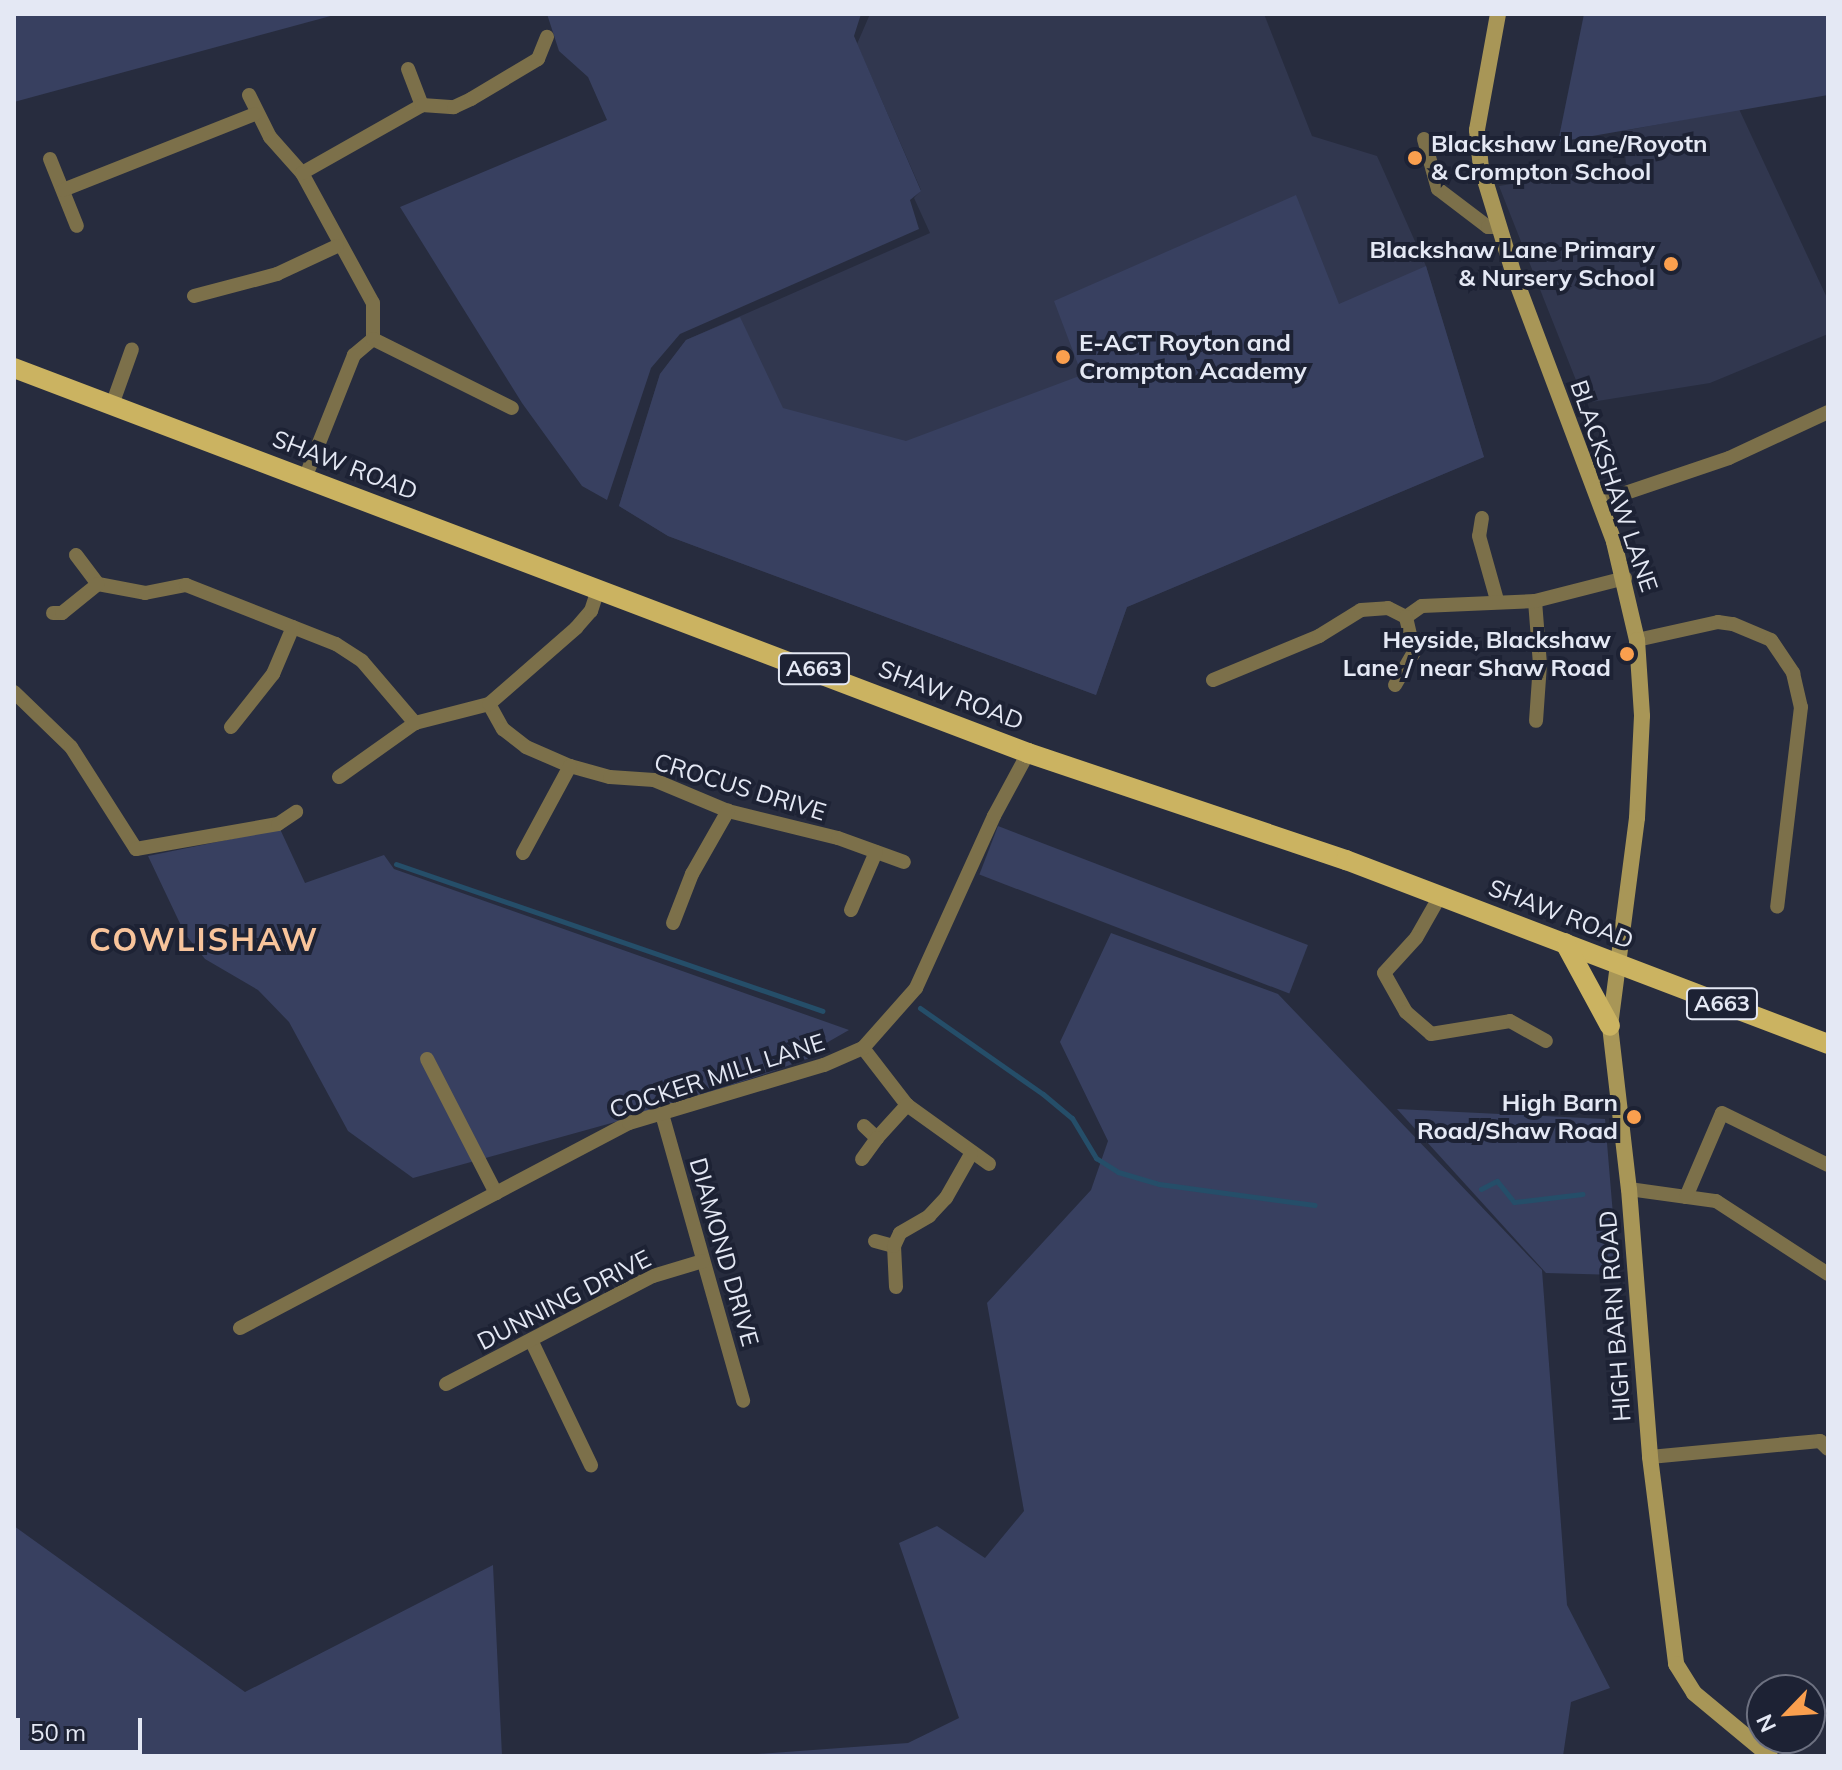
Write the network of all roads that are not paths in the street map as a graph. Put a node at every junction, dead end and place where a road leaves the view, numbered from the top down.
1 (1498, 14) edge
2 (547, 37) dead end
3 (408, 69) dead end
4 (249, 95) dead end
5 (422, 105) junction
6 (255, 114) junction
7 (1424, 139) dead end
8 (50, 159) dead end
9 (302, 173) junction
10 (63, 190) junction
11 (77, 226) dead end
12 (1497, 227) junction
13 (337, 246) junction
14 (194, 296) dead end
15 (373, 339) junction
16 (132, 349) dead end
17 (14, 368) edge
18 (112, 405) junction
19 (512, 408) dead end
20 (1825, 419) edge
21 (305, 478) junction
22 (1599, 502) junction
23 (1482, 518) dead end
24 (76, 555) dead end
25 (1625, 578) junction
26 (98, 584) junction
27 (598, 589) junction
28 (1497, 600) junction
29 (1535, 601) junction
30 (53, 613) dead end
31 (1406, 617) junction
32 (293, 627) junction
33 (1637, 640) junction
34 (1213, 680) dead end
35 (1395, 685) dead end
36 (14, 692) edge
37 (489, 704) junction
38 (1536, 721) dead end
39 (415, 723) junction
40 (231, 727) dead end
41 (1028, 753) junction
42 (570, 766) junction
43 (339, 777) dead end
44 (728, 811) junction
45 (296, 812) dead end
46 (876, 852) junction
47 (523, 853) dead end
48 (904, 862) dead end
49 (1440, 896) junction
50 (1777, 907) dead end
51 (851, 910) dead end
52 (673, 923) dead end
53 (1565, 943) junction
54 (1616, 963) junction
55 (1610, 1026) junction
56 (1546, 1041) dead end
57 (1828, 1044) edge
58 (863, 1048) junction
59 (427, 1059) dead end
60 (907, 1105) junction
61 (662, 1114) junction
62 (864, 1126) dead end
63 (877, 1138) junction
64 (971, 1154) junction
65 (862, 1159) dead end
66 (989, 1164) dead end
67 (1828, 1165) edge
68 (1629, 1189) junction
69 (496, 1193) junction
70 (1686, 1197) junction
71 (875, 1241) dead end
72 (894, 1246) junction
73 (703, 1261) junction
74 (1828, 1274) edge
75 (896, 1287) dead end
76 (240, 1328) dead end
77 (531, 1340) junction
78 (446, 1384) dead end
79 (743, 1401) dead end
80 (1828, 1449) edge
81 (1650, 1457) junction
82 (591, 1465) dead end
83 (1770, 1756) edge

1 - 12 street, BLACKSHAW LANE
2 - 5 street
3 - 5 street
4 - 6 street
5 - 9 street
6 - 9 street
6 - 10 street
7 - 12 street
8 - 10 street
9 - 13 street
10 - 11 street
12 - 22 street, BLACKSHAW LANE
13 - 14 street
13 - 15 street
15 - 19 street
15 - 21 street
16 - 18 street
17 - 18 main road, SHAW ROAD / A663
18 - 21 main road, SHAW ROAD / A663
20 - 22 street
21 - 27 main road, SHAW ROAD / A663
22 - 25 street, BLACKSHAW LANE
23 - 28 street
24 - 26 street
25 - 29 street
25 - 33 street, BLACKSHAW LANE
26 - 30 street
26 - 32 street
27 - 37 street
27 - 41 main road, SHAW ROAD / A663
28 - 29 street
28 - 31 street
29 - 38 street
31 - 34 street
31 - 35 street
32 - 39 street
32 - 40 street
33 - 50 street
33 - 54 street, BLACKSHAW LANE
36 - 45 street
37 - 39 street
37 - 42 street, CROCUS DRIVE
39 - 43 street
41 - 49 main road, SHAW ROAD / A663
41 - 58 street, COCKER MILL LANE
42 - 44 street, CROCUS DRIVE
42 - 47 street
44 - 46 street, CROCUS DRIVE
44 - 52 street
46 - 48 street, CROCUS DRIVE
46 - 51 street
49 - 53 main road, SHAW ROAD / A663
49 - 56 street
53 - 54 main road, SHAW ROAD / A663
53 - 55 main road
54 - 55 street, HIGH BARN ROAD
54 - 57 main road, SHAW ROAD / A663
55 - 68 street, HIGH BARN ROAD
58 - 60 street
58 - 61 street, COCKER MILL LANE
59 - 69 street
60 - 63 street
60 - 64 street
61 - 69 street, COCKER MILL LANE
61 - 73 street, DIAMOND DRIVE
62 - 63 street
63 - 65 street
64 - 66 street
64 - 72 street
67 - 70 street
68 - 70 street
68 - 81 street, HIGH BARN ROAD
69 - 76 street, COCKER MILL LANE
70 - 74 street
71 - 72 street
72 - 75 street
73 - 77 street, DUNNING DRIVE
73 - 79 street, DIAMOND DRIVE
77 - 78 street, DUNNING DRIVE
77 - 82 street
80 - 81 street
81 - 83 street, HIGH BARN ROAD

